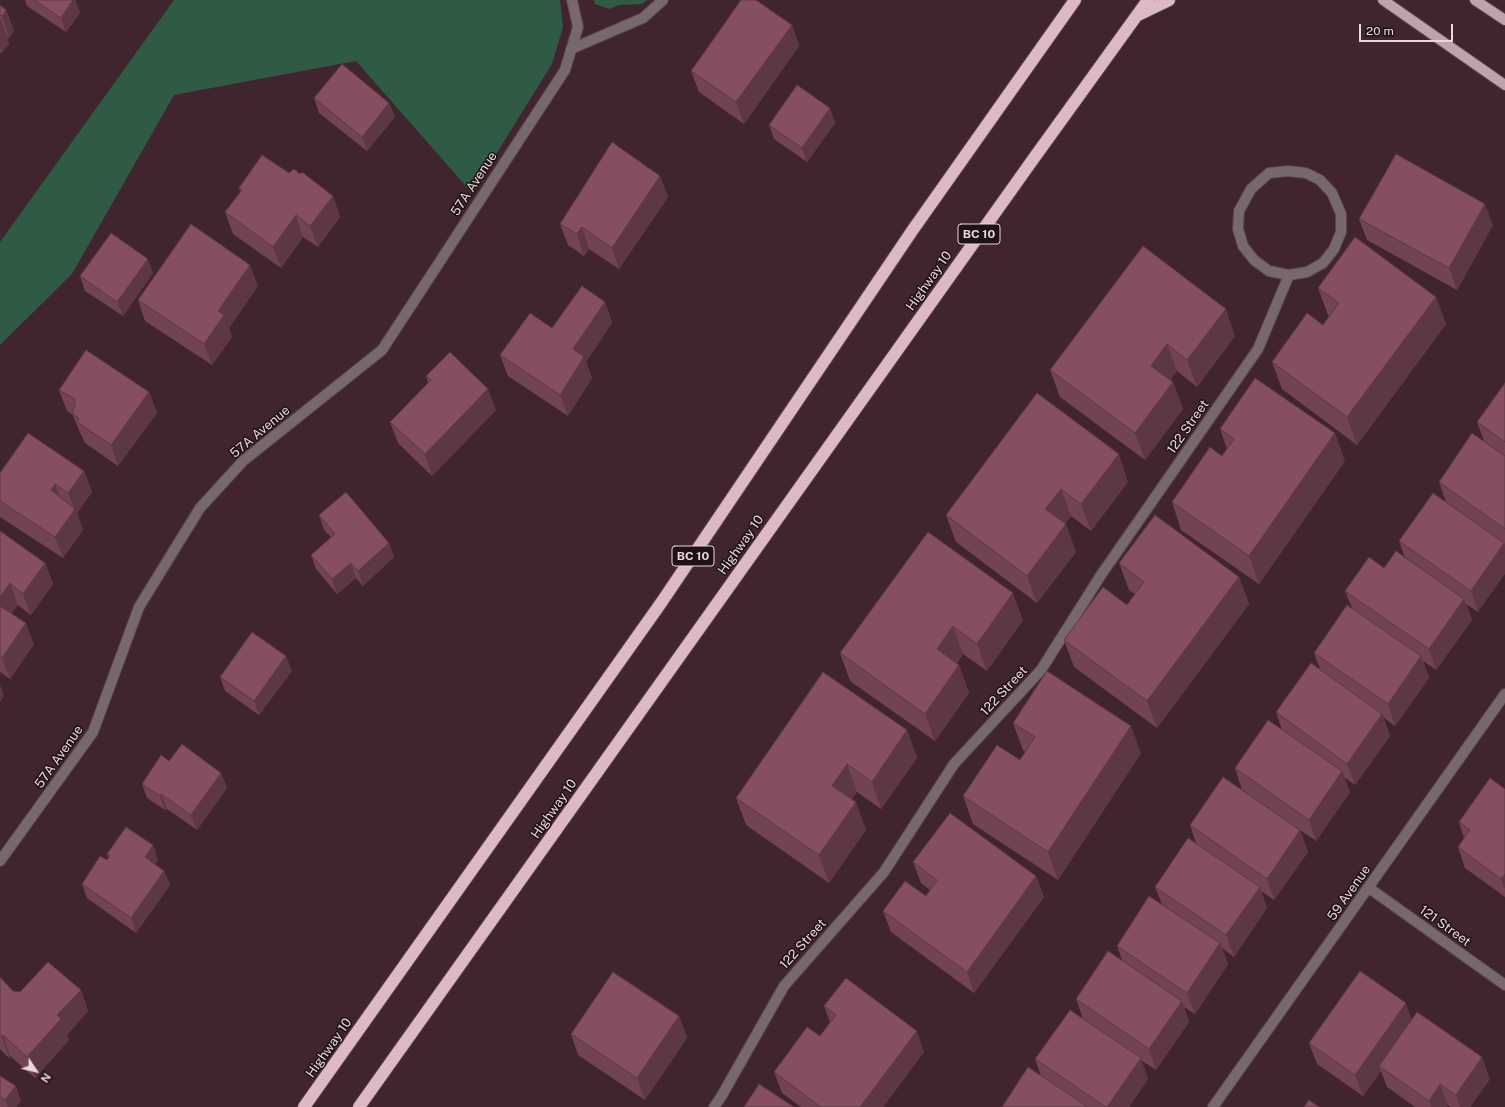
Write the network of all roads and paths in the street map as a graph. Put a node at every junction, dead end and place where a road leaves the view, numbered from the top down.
1 (572, 0) edge
2 (663, 0) edge
3 (1075, 0) edge
4 (1148, 0) edge
5 (1169, 0) edge
6 (1383, 0) edge
7 (1475, 0) edge
8 (1137, 16) junction
9 (1505, 20) edge
10 (571, 49) junction
11 (1505, 85) edge
12 (1289, 275) junction
13 (1505, 694) edge
14 (0, 861) edge
15 (1369, 888) junction
16 (1505, 985) edge
17 (304, 1107) edge
18 (359, 1107) edge
19 (714, 1107) edge
20 (1213, 1107) edge

1 - 10 street, 57A Avenue
2 - 10 street
3 - 17 highway, Highway 10 / BC 10
4 - 8 highway, Highway 10 / BC 10
5 - 8 highway
6 - 11 main road
7 - 9 main road
8 - 18 highway, Highway 10 / BC 10
10 - 14 street, 57A Avenue
12 - 12 street
12 - 19 street, 122 Street
13 - 15 street, 59 Avenue
15 - 16 street, 121 Street
15 - 20 street, 59 Avenue

